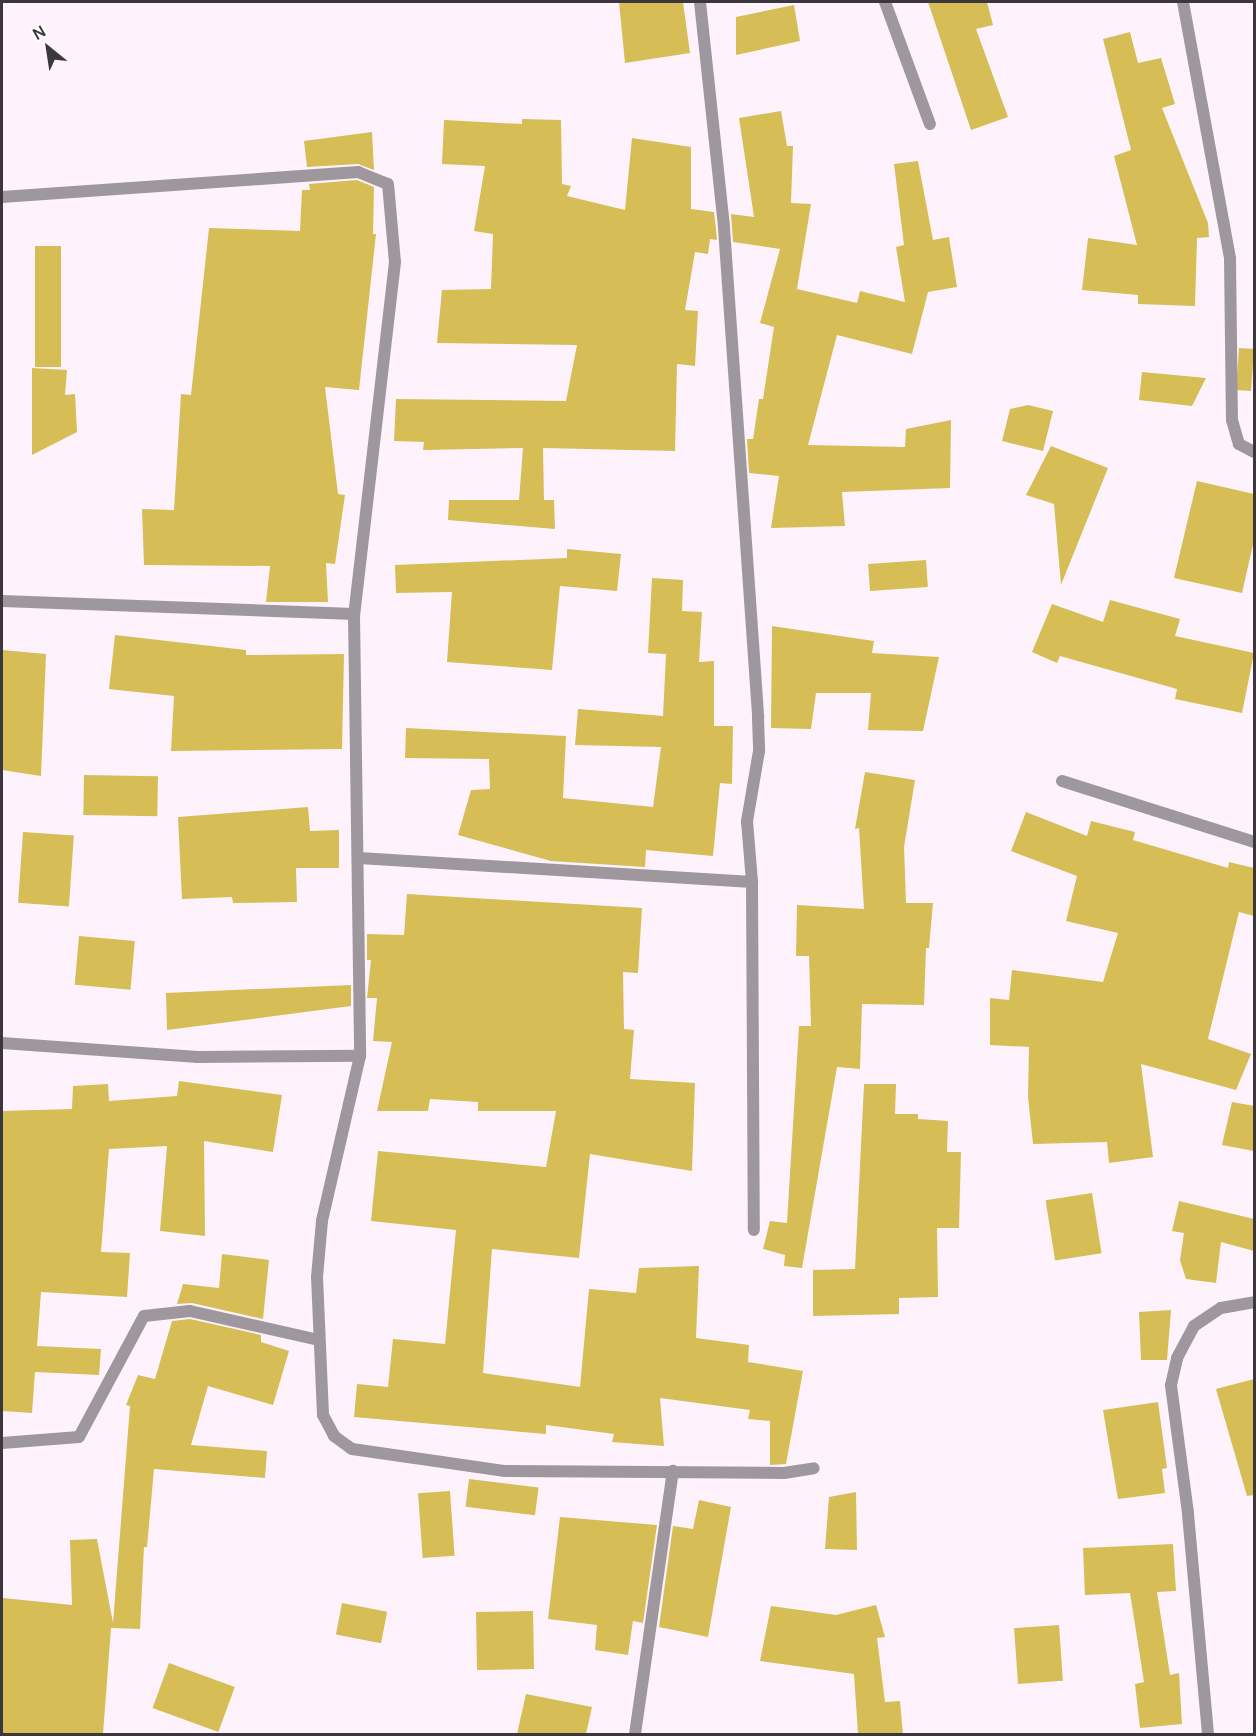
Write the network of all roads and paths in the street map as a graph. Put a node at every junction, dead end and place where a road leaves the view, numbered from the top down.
1 (700, 2) edge
2 (885, 2) edge
3 (1183, 2) edge
4 (930, 124) dead end
5 (2, 197) edge
6 (1254, 452) edge
7 (2, 601) edge
8 (354, 614) junction
9 (1062, 781) dead end
10 (1254, 842) edge
11 (358, 858) junction
12 (752, 882) junction
13 (2, 1043) edge
14 (360, 1056) junction
15 (754, 1230) dead end
16 (1254, 1302) edge
17 (319, 1340) junction
18 (2, 1443) edge
19 (814, 1468) dead end
20 (673, 1471) junction
21 (635, 1734) edge
22 (1209, 1734) edge

1 - 12 street
2 - 4 street
3 - 6 street
5 - 8 street
7 - 8 street
8 - 11 street
9 - 10 street
11 - 12 street
11 - 14 street
12 - 15 street
13 - 14 street
14 - 17 street
16 - 22 street
17 - 18 street
17 - 20 street
19 - 20 street
20 - 21 street

